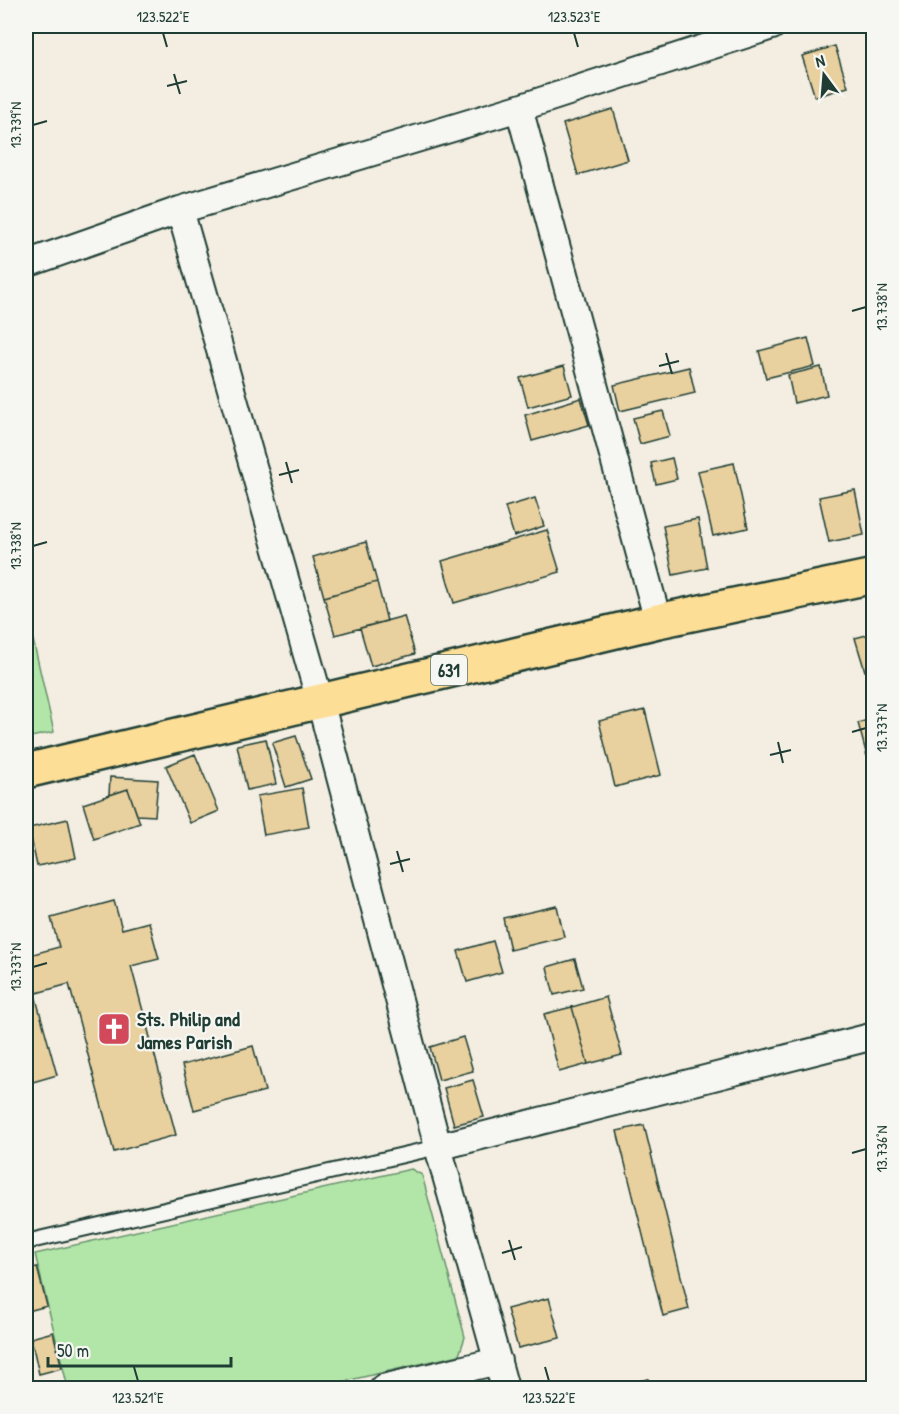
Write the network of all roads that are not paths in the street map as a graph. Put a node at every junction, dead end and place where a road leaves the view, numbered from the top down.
1 (772, 26) edge
2 (519, 108) junction
3 (180, 210) junction
4 (26, 264) edge
5 (873, 576) edge
6 (658, 621) junction
7 (320, 701) junction
8 (26, 771) edge
9 (873, 1036) edge
10 (438, 1147) junction
11 (26, 1242) edge
12 (498, 1361) junction
13 (383, 1389) edge
14 (505, 1389) edge

1 - 2 street
2 - 3 street
2 - 6 street
3 - 4 street
3 - 7 street
5 - 6 main road, 631
6 - 7 main road, 631
7 - 8 main road, 631
7 - 10 street
9 - 10 street
10 - 11 lane
10 - 12 street
12 - 13 street
12 - 14 street

